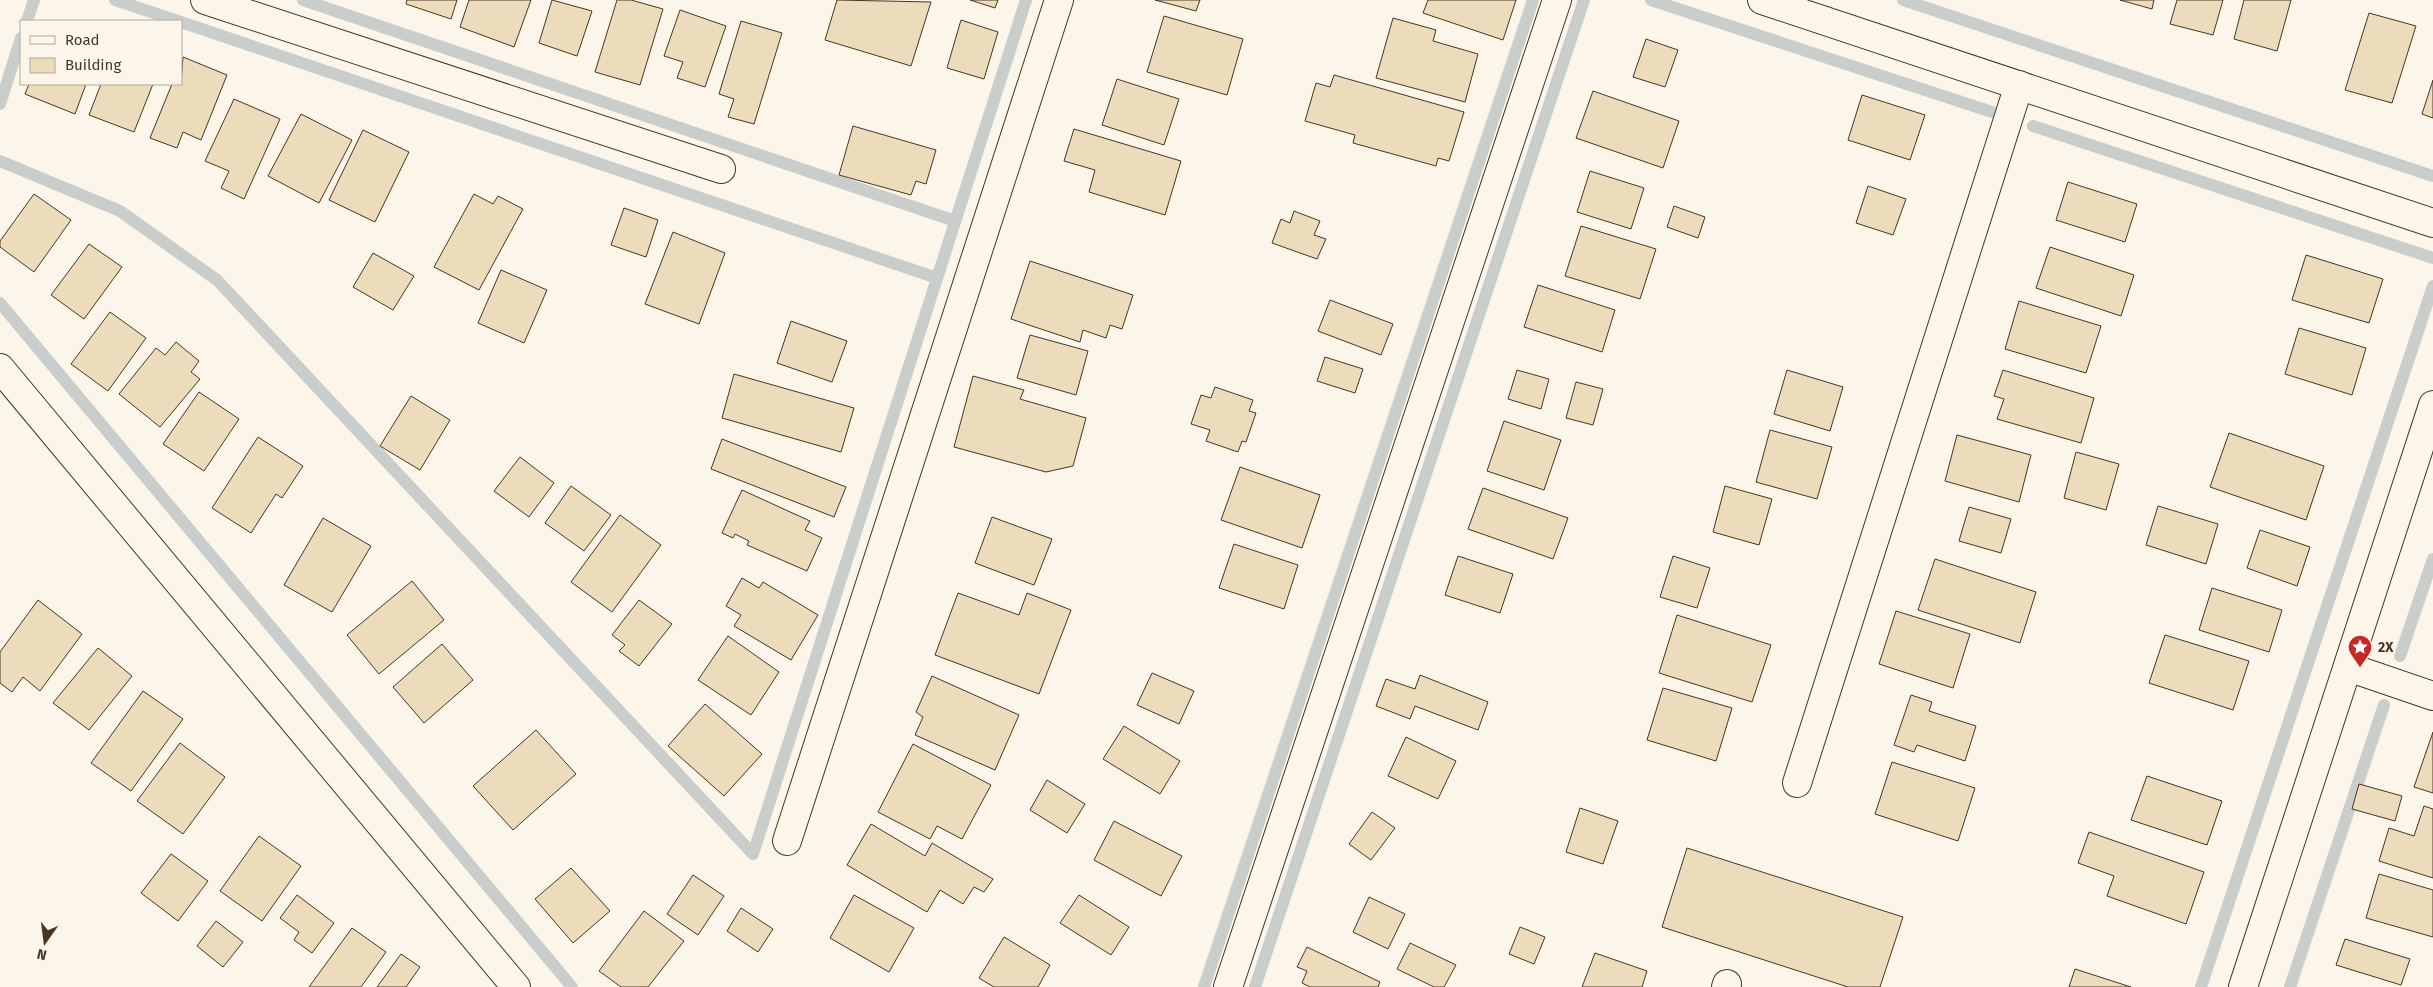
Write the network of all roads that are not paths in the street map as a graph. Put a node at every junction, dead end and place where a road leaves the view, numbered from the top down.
1 (205, 0) edge
2 (1059, 0) edge
3 (1557, 0) edge
4 (1762, 0) edge
5 (2019, 85) junction
6 (721, 169) dead end
7 (2433, 223) edge
8 (0, 368) edge
9 (2433, 405) edge
10 (2348, 667) junction
11 (2433, 696) edge
12 (1797, 783) dead end
13 (787, 841) dead end
14 (516, 987) edge
15 (1228, 987) edge
16 (2243, 987) edge

1 - 6 street
2 - 13 street
3 - 15 street
4 - 5 street
5 - 7 street
5 - 12 street
8 - 14 street
9 - 10 street
10 - 11 street
10 - 16 street

